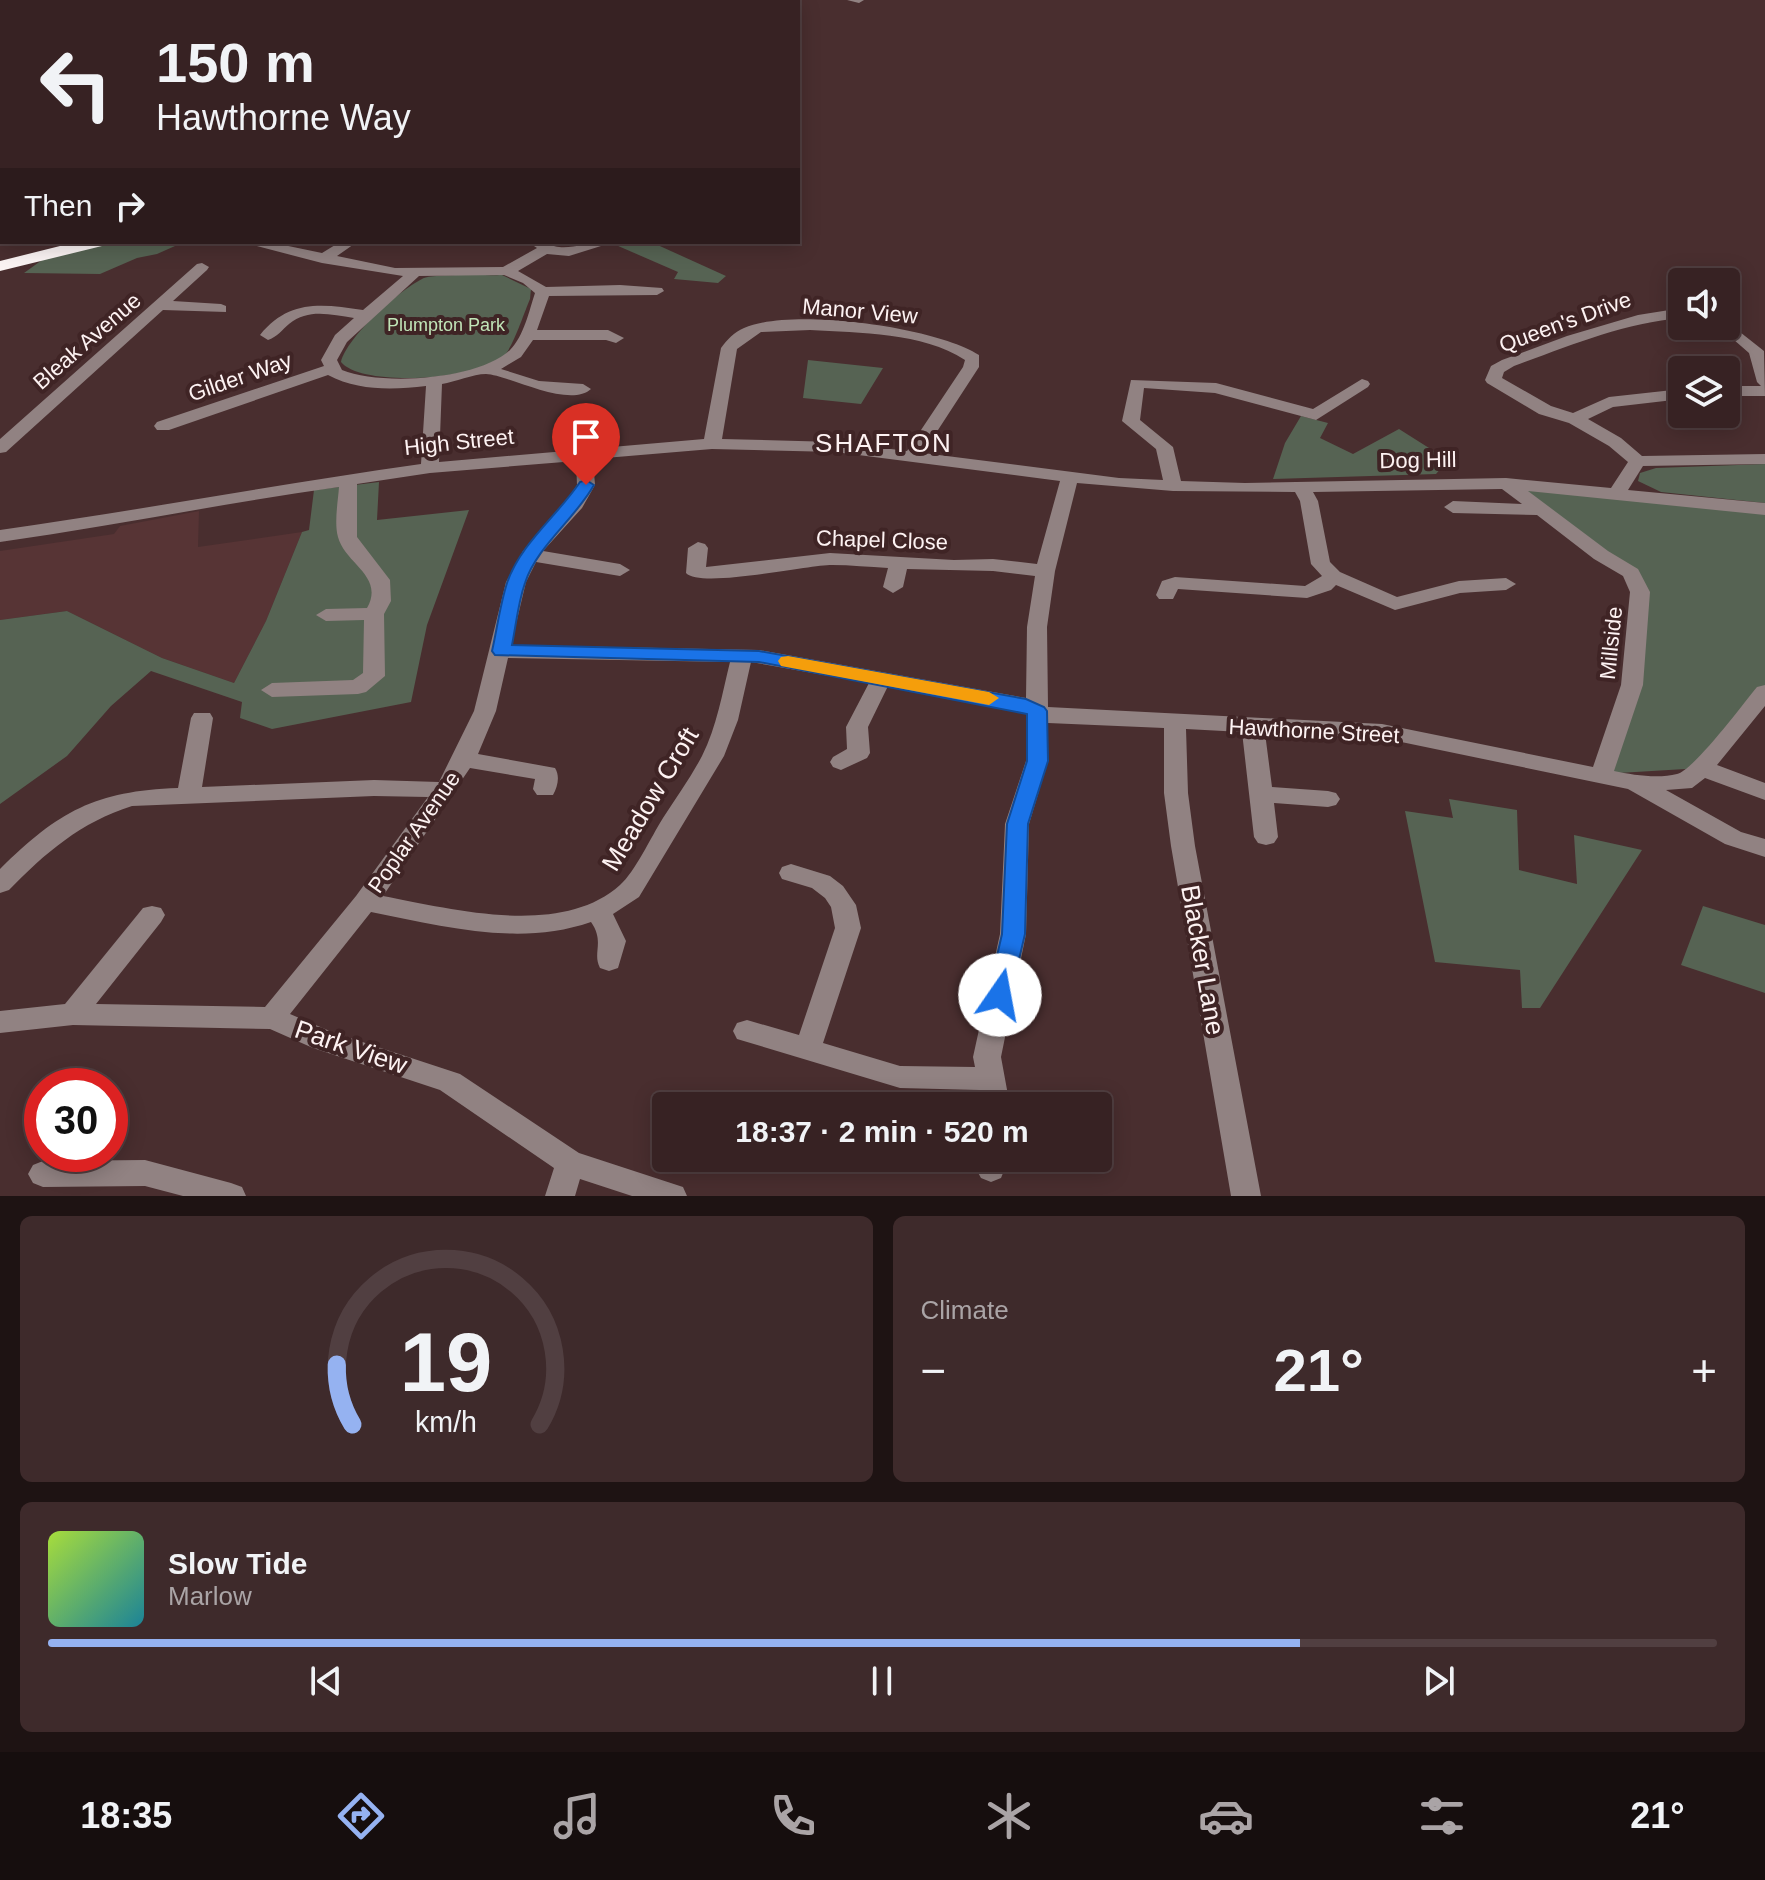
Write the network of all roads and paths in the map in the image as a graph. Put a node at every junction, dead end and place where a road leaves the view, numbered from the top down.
1 (852, 0) edge
2 (859, 0) edge
3 (88, 244) edge
4 (257, 244) edge
5 (347, 244) edge
6 (593, 244) edge
7 (540, 246) edge
8 (322, 259) junction
9 (0, 266) edge
10 (202, 267) dead end
11 (506, 271) junction
12 (414, 273) junction
13 (657, 291) dead end
14 (543, 292) junction
15 (162, 305) junction
16 (221, 309) dead end
17 (1668, 314) edge
18 (364, 315) junction
19 (268, 335) dead end
20 (527, 335) junction
21 (616, 338) dead end
22 (1740, 338) edge
23 (331, 369) junction
24 (489, 370) junction
25 (434, 381) junction
26 (1765, 382) edge
27 (583, 389) dead end
28 (1358, 390) dead end
29 (1740, 391) edge
30 (1765, 391) edge
31 (1668, 396) edge
32 (1575, 419) junction
33 (163, 426) dead end
34 (712, 444) junction
35 (0, 448) edge
36 (584, 453) junction
37 (913, 455) junction
38 (1765, 459) edge
39 (1638, 461) junction
40 (430, 468) junction
41 (1070, 476) junction
42 (348, 480) junction
43 (1506, 483) junction
44 (1173, 486) junction
45 (1300, 486) junction
46 (1617, 492) junction
47 (1453, 507) dead end
48 (1765, 509) edge
49 (1546, 510) junction
50 (0, 536) edge
51 (698, 548) dead end
52 (530, 555) junction
53 (899, 563) junction
54 (620, 570) dead end
55 (1045, 571) junction
56 (1333, 576) junction
57 (1506, 584) dead end
58 (893, 587) dead end
59 (1166, 595) dead end
60 (374, 614) junction
61 (326, 615) dead end
62 (502, 651) junction
63 (741, 658) junction
64 (882, 678) junction
65 (272, 690) dead end
66 (1765, 692) edge
67 (1037, 711) junction
68 (202, 718) dead end
69 (1175, 723) junction
70 (1253, 727) junction
71 (464, 759) junction
72 (841, 762) dead end
73 (1702, 768) junction
74 (1602, 774) junction
75 (1635, 783) junction
76 (545, 789) dead end
77 (446, 790) junction
78 (1765, 792) edge
79 (189, 794) junction
80 (1260, 794) junction
81 (1328, 799) dead end
82 (1266, 837) dead end
83 (1765, 848) edge
84 (791, 873) dead end
85 (0, 884) edge
86 (365, 902) junction
87 (598, 913) junction
88 (152, 915) dead end
89 (609, 961) dead end
90 (73, 1014) junction
91 (272, 1018) junction
92 (0, 1022) edge
93 (747, 1031) dead end
94 (808, 1048) junction
95 (990, 1079) junction
96 (993, 1092) edge
97 (570, 1163) junction
98 (43, 1174) dead end
99 (231, 1196) edge
100 (560, 1196) edge
101 (672, 1196) edge
102 (1246, 1196) edge

1 - 2 street
3 - 9 highway
4 - 8 street
5 - 8 street
6 - 7 street
7 - 11 street
8 - 12 street
10 - 15 street, Bleak Avenue
11 - 12 street
11 - 14 street
12 - 18 street
13 - 14 street
14 - 20 street
15 - 16 street
15 - 35 street, Bleak Avenue
17 - 32 street, Queen's Drive
18 - 19 street
18 - 23 street
20 - 21 street
20 - 24 street
22 - 26 street
23 - 25 street
23 - 33 street, Gilder Way
24 - 25 street
24 - 27 street
25 - 40 street
28 - 44 street
29 - 30 street
31 - 32 street
32 - 39 street, Queen's Drive
34 - 36 street, High Street
34 - 37 street, High Street
34 - 37 street, Manor View
36 - 40 street, High Street
36 - 52 street, Poplar Avenue
37 - 41 street, High Street
38 - 39 street
39 - 46 street
40 - 42 street, High Street
41 - 44 street, Dog Hill
41 - 55 street
42 - 50 street, High Street
42 - 60 street
43 - 45 street, Dog Hill
43 - 46 street, Dog Hill
43 - 49 street, Millside
44 - 45 street, Dog Hill
45 - 56 street
46 - 48 street, Dog Hill
47 - 49 street
49 - 74 street, Millside
51 - 53 street, Chapel Close
52 - 54 street
52 - 62 street, Poplar Avenue
53 - 55 street, Chapel Close
53 - 58 street
55 - 67 street
56 - 57 street
56 - 59 street
60 - 61 street
60 - 65 street
62 - 63 street, Hawthorne Street
62 - 71 street, Poplar Avenue
63 - 64 street, Hawthorne Street
63 - 87 street, Meadow Croft
64 - 67 street, Hawthorne Street
64 - 72 street
66 - 73 street
67 - 69 street, Hawthorne Street
67 - 95 street
68 - 79 street
69 - 70 street, Hawthorne Street
69 - 102 street, Blacker Lane
70 - 74 street, Hawthorne Street
70 - 80 street
71 - 76 street
71 - 77 street, Poplar Avenue
73 - 75 street
73 - 78 street
74 - 75 street, Hawthorne Street
75 - 83 street
77 - 79 street
77 - 86 street, Poplar Avenue
79 - 85 street
80 - 81 street
80 - 82 street
84 - 94 street
86 - 87 street, Meadow Croft
86 - 91 street, Poplar Avenue
87 - 89 street
88 - 90 street
90 - 91 street, Park View
90 - 92 street, Park View
91 - 97 street, Park View
93 - 94 street
94 - 95 street
95 - 96 street
97 - 100 street
97 - 101 street, Park View
98 - 99 street

